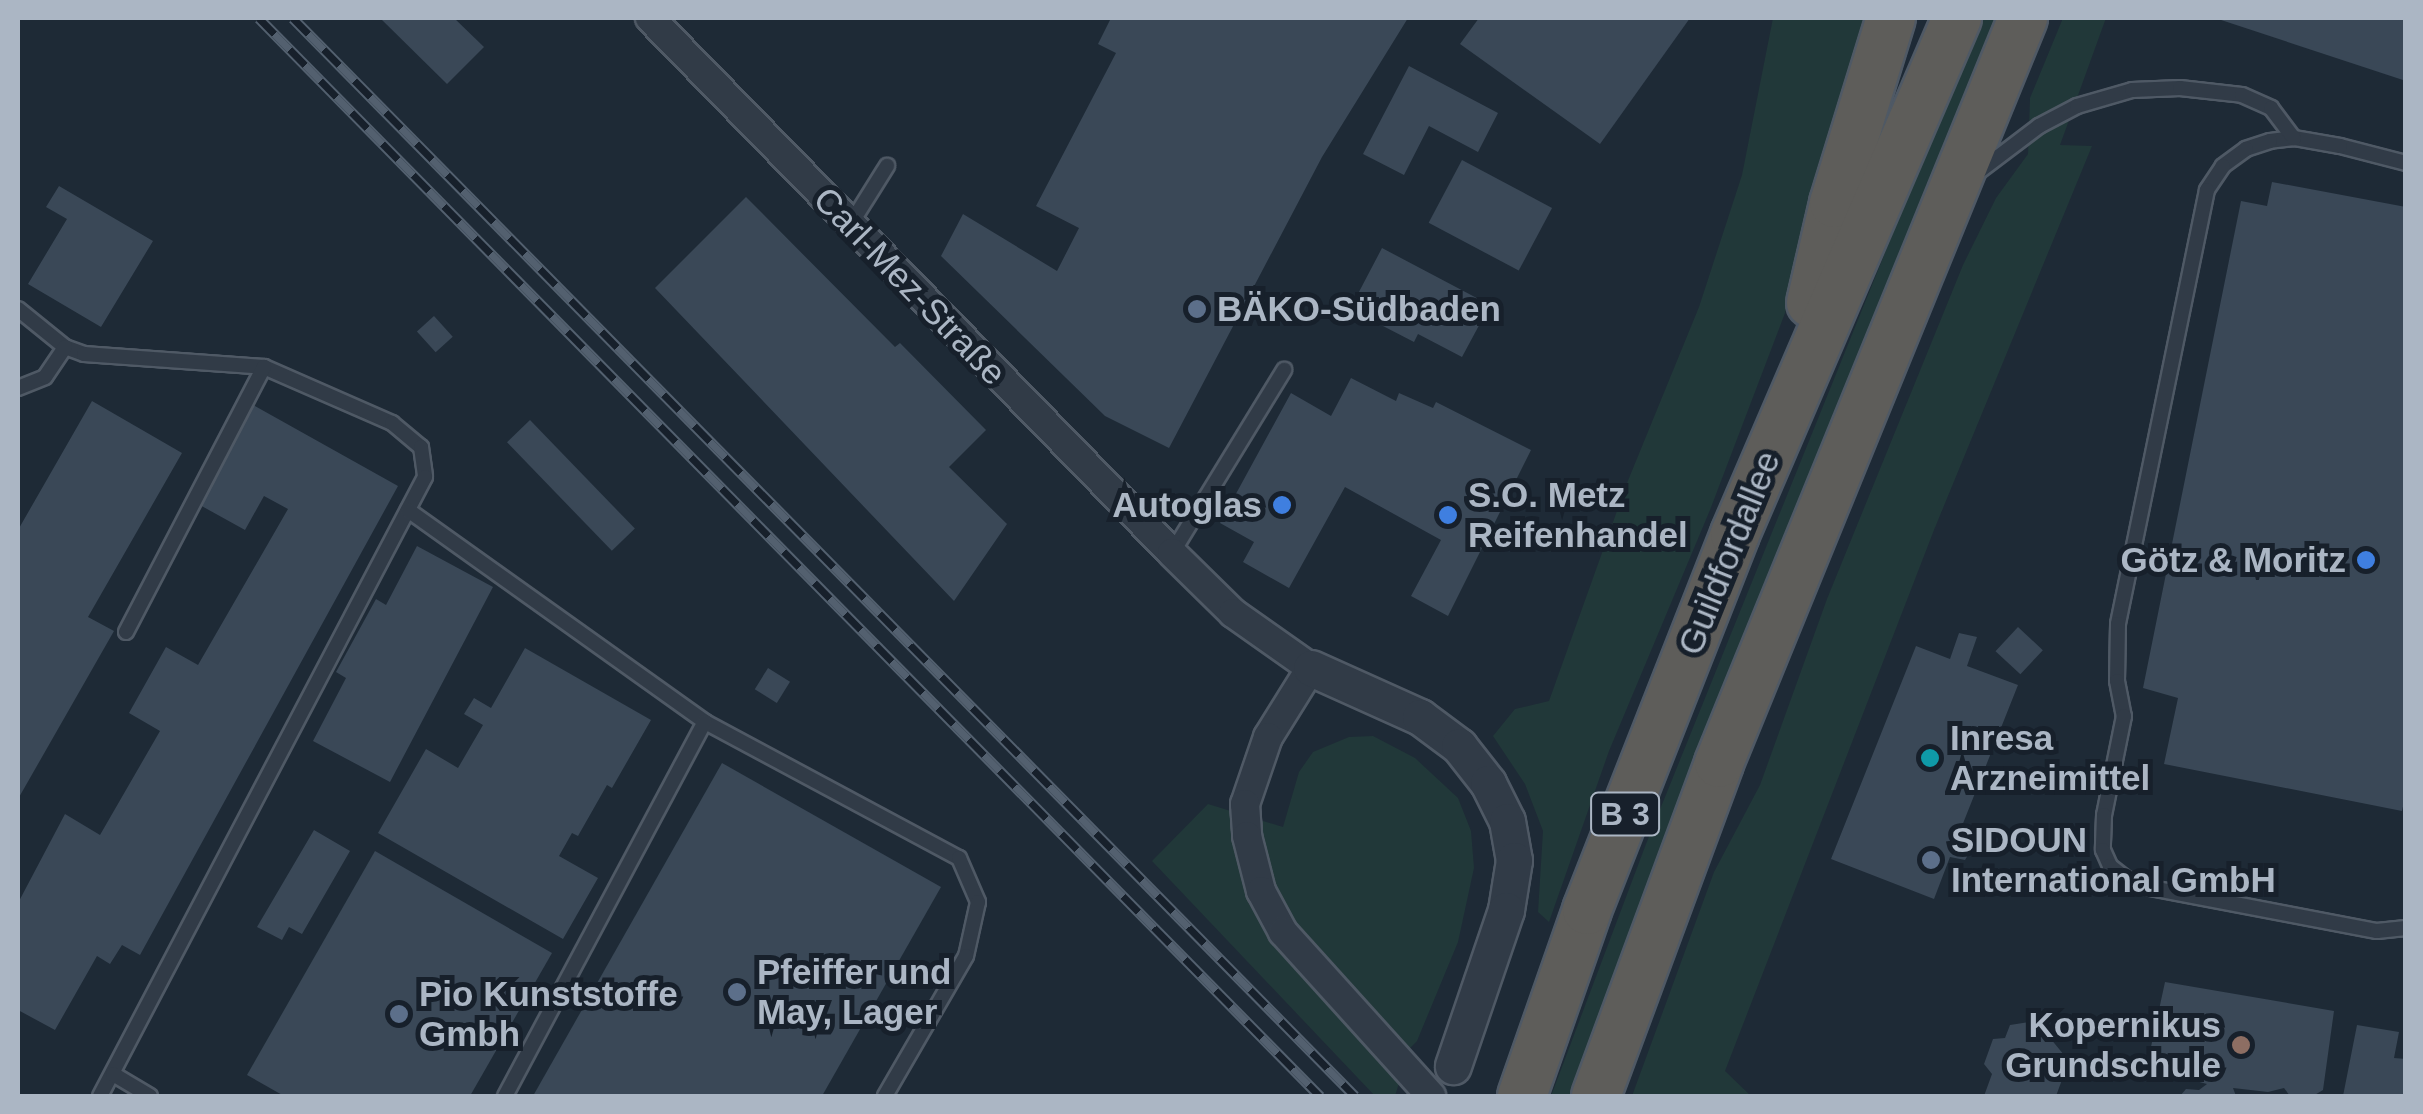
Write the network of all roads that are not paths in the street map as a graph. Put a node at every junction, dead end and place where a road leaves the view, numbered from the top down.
1 (650, 18) edge
2 (1891, 18) edge
3 (1957, 18) edge
4 (2023, 18) edge
5 (2294, 138) junction
6 (2406, 163) edge
7 (886, 166) dead end
8 (1951, 190) junction
9 (850, 226) junction
10 (18, 309) edge
11 (64, 347) junction
12 (264, 367) junction
13 (1284, 370) dead end
14 (18, 388) edge
15 (1783, 424) junction
16 (408, 510) junction
17 (1172, 553) junction
18 (126, 632) dead end
19 (1311, 668) junction
20 (705, 722) junction
21 (2406, 928) edge
22 (1453, 1066) dead end
23 (113, 1074) junction
24 (100, 1096) edge
25 (150, 1096) edge
26 (506, 1096) edge
27 (884, 1096) edge
28 (1431, 1096) edge
29 (1522, 1096) edge
30 (1596, 1096) edge

1 - 9 street, Carl-Mez-Straße
2 - 15 highway
3 - 15 highway, Guildfordallee / B 3
4 - 8 highway, Guildfordallee / B 3
5 - 6 lane
5 - 8 lane
5 - 21 lane
7 - 9 lane
8 - 30 highway, Guildfordallee / B 3
9 - 17 street, Carl-Mez-Straße
10 - 11 lane
11 - 12 lane
11 - 14 lane
12 - 16 lane
12 - 18 lane
13 - 17 lane
15 - 29 highway, Guildfordallee / B 3
16 - 20 lane
16 - 23 lane
17 - 19 street, Carl-Mez-Straße
19 - 22 street
19 - 28 street
20 - 26 lane
20 - 27 lane
23 - 24 lane
23 - 25 lane

